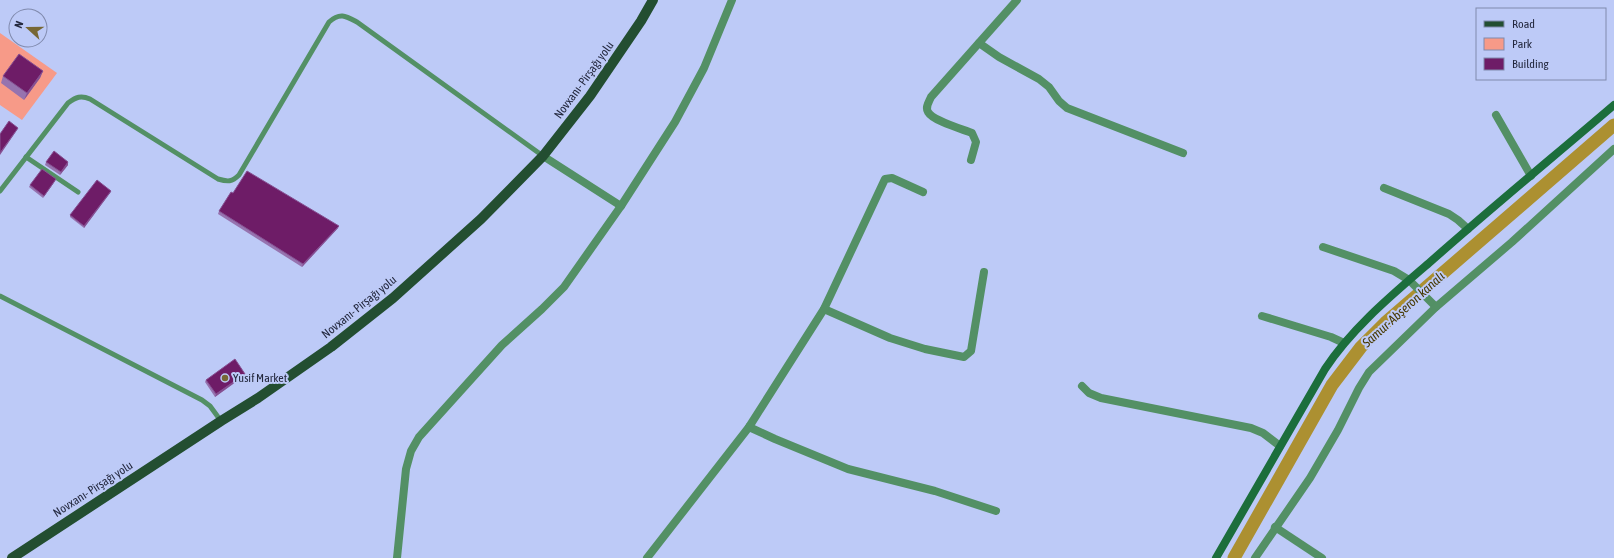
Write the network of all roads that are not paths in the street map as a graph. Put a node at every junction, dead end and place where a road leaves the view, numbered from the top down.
1 (653, 0) edge
2 (732, 0) edge
3 (1017, 0) edge
4 (979, 43) junction
5 (1614, 105) edge
6 (1496, 115) dead end
7 (1614, 149) edge
8 (1183, 153) dead end
9 (543, 156) junction
10 (26, 157) junction
11 (971, 160) dead end
12 (1531, 176) junction
13 (1384, 188) dead end
14 (0, 191) edge
15 (78, 192) dead end
16 (923, 192) dead end
17 (621, 206) junction
18 (1468, 229) junction
19 (1323, 247) dead end
20 (984, 272) dead end
21 (1409, 280) junction
22 (0, 296) edge
23 (1436, 307) junction
24 (824, 309) junction
25 (1262, 316) dead end
26 (1344, 343) junction
27 (1082, 386) dead end
28 (221, 421) junction
29 (749, 427) junction
30 (1280, 446) junction
31 (996, 511) dead end
32 (1275, 527) junction
33 (12, 558) edge
34 (397, 558) edge
35 (647, 558) edge
36 (1216, 558) edge
37 (1255, 558) edge
38 (1322, 558) edge

1 - 9 main road, Novxanı- Pirşağı yolu
2 - 17 street
3 - 4 street
4 - 8 street
4 - 11 street
5 - 12 street
6 - 12 street
7 - 23 street
9 - 10 lane
9 - 17 street
9 - 28 main road, Novxanı- Pirşağı yolu
10 - 14 lane
10 - 15 lane
12 - 18 street
13 - 18 street
16 - 24 street
17 - 34 street
18 - 21 street
19 - 21 street
20 - 24 street
21 - 23 street
21 - 26 street
22 - 28 lane
23 - 32 street
24 - 29 street
25 - 26 street
26 - 30 street
27 - 30 street
28 - 33 main road, Novxanı- Pirşağı yolu
29 - 31 street
29 - 35 street
30 - 36 street
32 - 37 street
32 - 38 street

